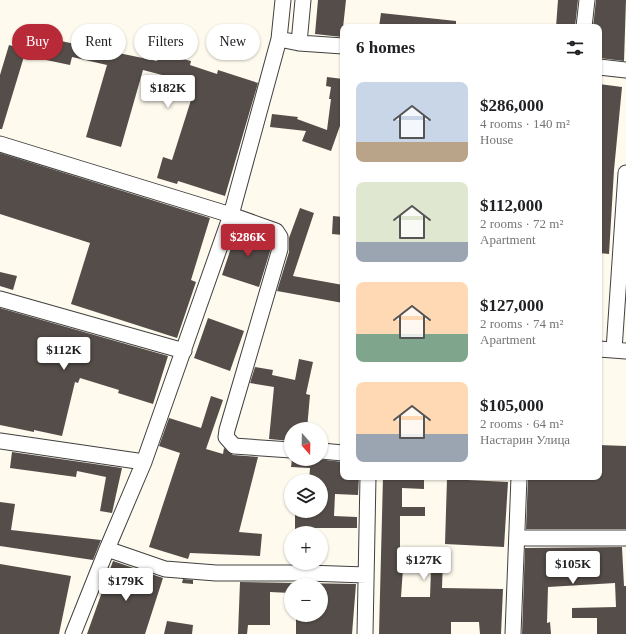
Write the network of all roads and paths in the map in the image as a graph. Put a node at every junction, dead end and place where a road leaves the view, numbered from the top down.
1 (283, 0) edge
2 (303, 0) edge
3 (587, 0) edge
4 (584, 24) edge
5 (279, 39) junction
6 (299, 43) junction
7 (340, 46) edge
8 (602, 67) edge
9 (626, 70) edge
10 (0, 144) edge
11 (626, 173) edge
12 (231, 214) junction
13 (0, 299) edge
14 (602, 350) edge
15 (620, 350) edge
16 (184, 351) junction
17 (0, 441) edge
18 (284, 450) edge
19 (328, 452) edge
20 (340, 453) edge
21 (144, 462) junction
22 (368, 480) edge
23 (519, 480) edge
24 (517, 538) junction
25 (626, 538) edge
26 (107, 549) junction
27 (366, 575) junction
28 (73, 634) edge
29 (365, 634) edge
30 (513, 634) edge

1 - 5 street
2 - 6 street
3 - 4 street
5 - 6 street
5 - 12 street
6 - 7 street
8 - 9 street
10 - 12 street
11 - 15 street
12 - 16 street
12 - 18 street
13 - 16 street
14 - 15 street
16 - 21 street
17 - 21 street
19 - 20 street
21 - 26 street
22 - 27 street
23 - 24 street
24 - 25 street
24 - 30 street
26 - 27 street
26 - 28 street
27 - 29 street

